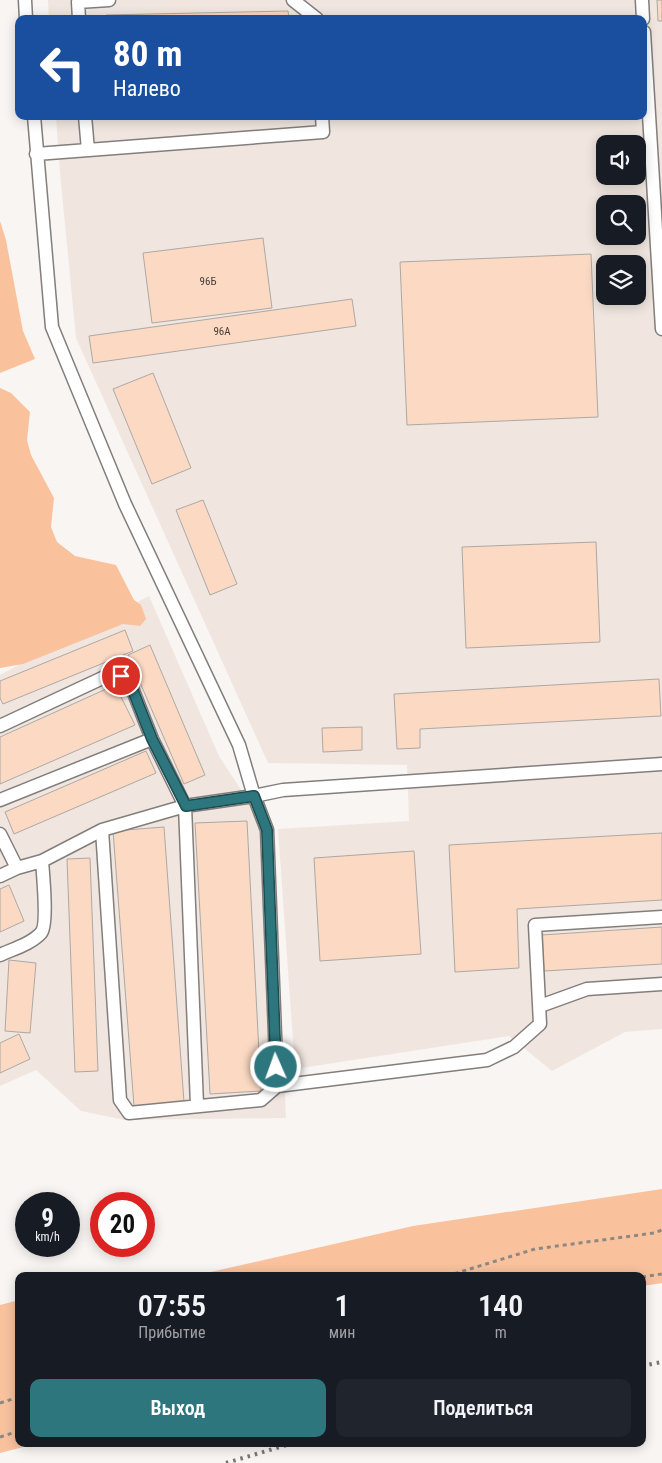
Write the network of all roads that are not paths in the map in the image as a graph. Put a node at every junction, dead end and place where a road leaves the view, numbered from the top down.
1 (25, 0) edge
2 (109, 0) edge
3 (293, 0) edge
4 (642, 0) edge
5 (26, 15) edge
6 (79, 15) edge
7 (312, 15) edge
8 (643, 15) edge
9 (647, 82) edge
10 (34, 120) edge
11 (85, 120) edge
12 (322, 120) edge
13 (88, 150) junction
14 (36, 154) junction
15 (662, 329) edge
16 (0, 726) edge
17 (152, 739) junction
18 (662, 764) edge
19 (254, 796) junction
20 (0, 800) edge
21 (186, 806) junction
22 (102, 830) junction
23 (0, 834) edge
24 (42, 860) junction
25 (17, 868) junction
26 (0, 876) edge
27 (662, 916) edge
28 (0, 955) edge
29 (662, 984) edge
30 (540, 1006) junction
31 (277, 1086) junction
32 (197, 1105) junction

1 - 5 lane
2 - 6 lane
3 - 7 lane
4 - 8 lane
9 - 15 lane
10 - 14 lane
11 - 13 lane
12 - 13 lane
13 - 14 lane
14 - 19 lane
16 - 17 lane
17 - 20 lane
17 - 21 lane
18 - 19 lane
19 - 21 lane
19 - 31 lane
21 - 22 lane
21 - 32 lane
22 - 24 lane
22 - 32 lane
23 - 25 lane
24 - 25 lane
24 - 28 lane
25 - 26 lane
27 - 30 lane
29 - 30 lane
30 - 31 lane
31 - 32 lane

